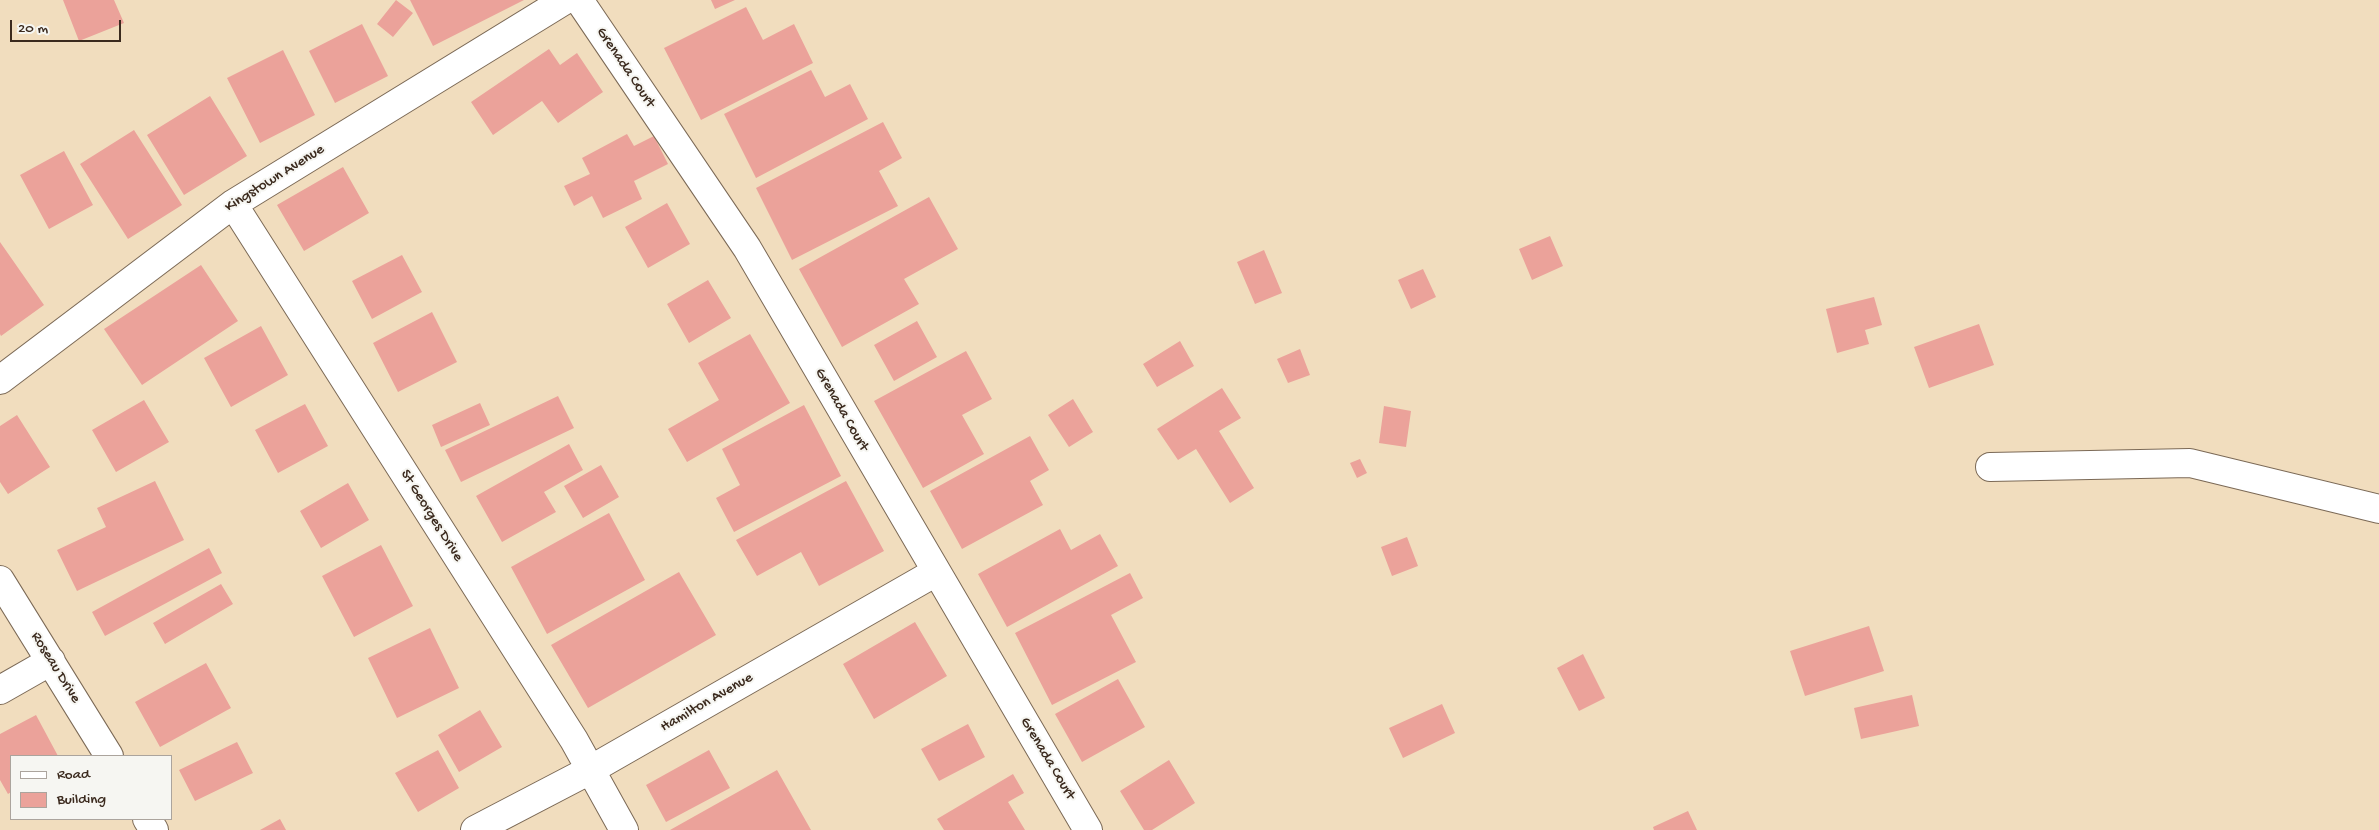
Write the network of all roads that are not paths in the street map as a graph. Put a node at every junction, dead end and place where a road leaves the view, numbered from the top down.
1 (565, 0) edge
2 (579, 0) edge
3 (233, 204) junction
4 (0, 380) edge
5 (1990, 468) dead end
6 (2379, 509) edge
7 (936, 572) junction
8 (0, 580) edge
9 (52, 660) junction
10 (0, 690) edge
11 (108, 755) edge
12 (590, 770) junction
13 (475, 830) edge
14 (624, 830) edge
15 (1088, 830) edge

1 - 3 street, Kingstown Avenue
2 - 7 street, Grenada Court
3 - 4 street, Kingstown Avenue
3 - 12 street, St Georges Drive
5 - 6 street
7 - 12 street, Hamilton Avenue
7 - 15 street, Grenada Court
8 - 9 street, Roseau Drive
9 - 10 street
9 - 11 street, Roseau Drive
12 - 13 street, Hamilton Avenue
12 - 14 street, St Georges Drive

